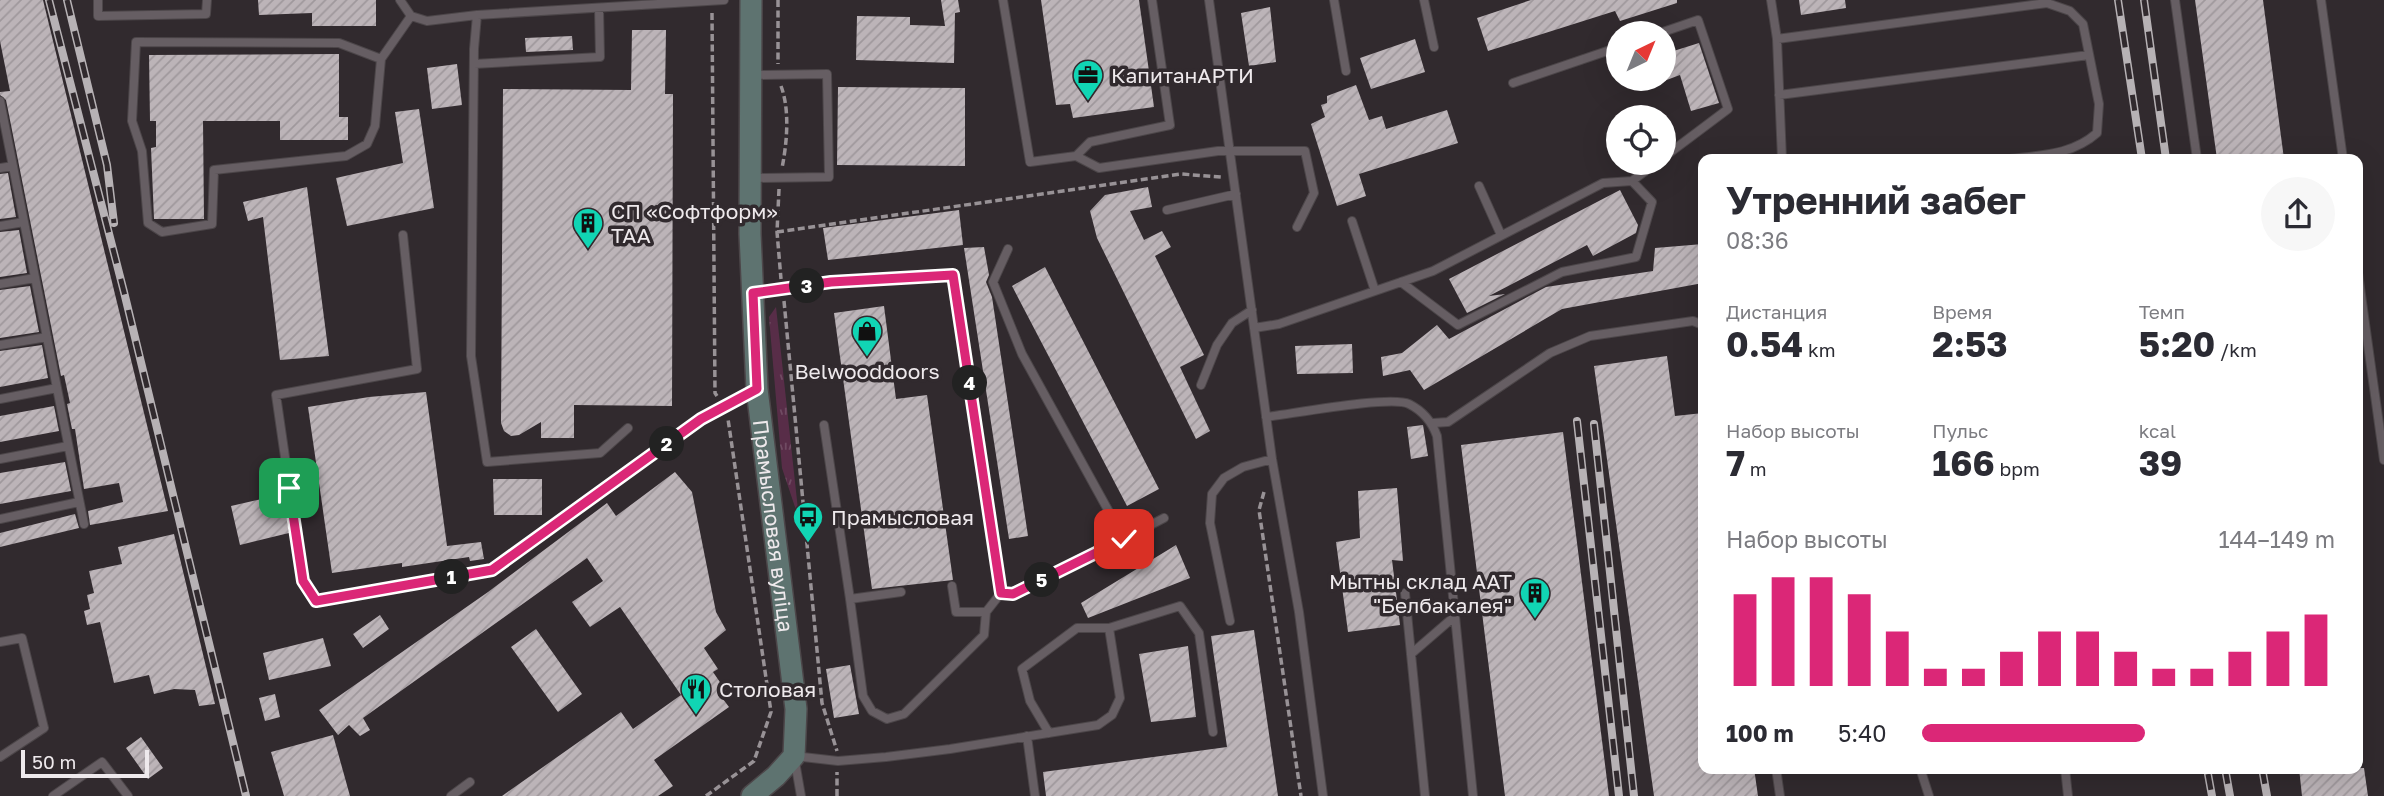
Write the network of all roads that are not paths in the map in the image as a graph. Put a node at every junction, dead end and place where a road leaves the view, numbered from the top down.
1 (98, 0) edge
2 (207, 0) edge
3 (400, 0) edge
4 (724, 0) edge
5 (751, 0) edge
6 (1003, 0) edge
7 (1153, 0) edge
8 (1209, 0) edge
9 (1334, 0) edge
10 (1424, 0) edge
11 (1771, 0) edge
12 (2175, 0) edge
13 (2321, 0) edge
14 (599, 8) junction
15 (477, 15) junction
16 (411, 16) junction
17 (1676, 28) edge
18 (1777, 39) junction
19 (1434, 47) dead end
20 (1606, 51) edge
21 (2089, 55) junction
22 (381, 60) junction
23 (474, 64) junction
24 (1346, 71) dead end
25 (751, 75) junction
26 (1513, 83) dead end
27 (1779, 95) junction
28 (0, 101) edge
29 (1, 111) edge
30 (1676, 148) edge
31 (1230, 150) junction
32 (1782, 154) edge
33 (2069, 154) edge
34 (2196, 154) edge
35 (2342, 154) edge
36 (1076, 156) junction
37 (13, 166) junction
38 (0, 168) edge
39 (1640, 175) edge
40 (750, 178) junction
41 (1632, 181) junction
42 (1479, 186) dead end
43 (1236, 194) junction
44 (1167, 211) dead end
45 (1352, 221) dead end
46 (24, 222) junction
47 (0, 226) edge
48 (1297, 227) dead end
49 (403, 235) dead end
50 (1501, 236) junction
51 (1008, 249) dead end
52 (35, 278) junction
53 (1401, 282) junction
54 (0, 284) edge
55 (1375, 291) junction
56 (753, 293) junction
57 (2363, 309) edge
58 (1252, 310) junction
59 (1698, 322) edge
60 (1254, 328) junction
61 (47, 337) junction
62 (0, 345) edge
63 (1201, 385) dead end
64 (57, 388) junction
65 (757, 389) junction
66 (0, 399) edge
67 (1266, 417) junction
68 (1433, 423) junction
69 (824, 425) dead end
70 (628, 428) dead end
71 (68, 446) junction
72 (0, 458) edge
73 (1272, 459) junction
74 (2384, 460) edge
75 (79, 502) junction
76 (1164, 517) dead end
77 (0, 519) edge
78 (84, 524) dead end
79 (1124, 539) junction
80 (952, 586) dead end
81 (901, 592) dead end
82 (1001, 593) junction
83 (1405, 593) dead end
84 (850, 598) junction
85 (986, 612) junction
86 (1455, 616) junction
87 (1230, 621) dead end
88 (1109, 628) junction
89 (0, 642) edge
90 (1411, 654) junction
91 (1213, 732) dead end
92 (1049, 733) junction
93 (1027, 737) junction
94 (794, 756) junction
95 (0, 757) edge
96 (1777, 774) edge
97 (1922, 774) edge
98 (2066, 774) edge
99 (470, 782) dead end
100 (54, 796) edge
101 (128, 796) edge
102 (451, 796) edge
103 (752, 796) edge
104 (801, 796) edge
105 (1035, 796) edge
106 (1323, 796) edge
107 (1425, 796) edge
108 (1473, 796) edge
109 (1780, 796) edge
110 (1929, 796) edge
111 (2068, 796) edge

1 - 2 lane
3 - 16 lane
4 - 14 lane
5 - 25 main road, Прамысловая вуліца
6 - 36 lane
7 - 36 lane
8 - 31 lane
9 - 24 lane
10 - 19 lane
11 - 18 lane
12 - 34 lane
13 - 35 lane
14 - 15 lane
14 - 23 lane
15 - 16 lane
15 - 23 lane
16 - 22 lane
17 - 30 lane
18 - 21 lane
18 - 27 lane
20 - 26 lane
21 - 27 lane
21 - 33 lane
22 - 22 lane
23 - 70 lane
25 - 40 main road, Прамысловая вуліца
25 - 40 lane
27 - 32 lane
28 - 29 lane
29 - 37 lane
31 - 36 lane
31 - 43 lane
31 - 48 lane
37 - 38 lane
37 - 46 lane
39 - 41 lane
40 - 56 main road, Прамысловая вуліца
41 - 50 lane
41 - 53 lane
42 - 50 lane
43 - 44 lane
43 - 58 lane
45 - 55 lane
46 - 47 lane
46 - 52 lane
49 - 65 lane
50 - 53 lane
51 - 79 lane
52 - 54 lane
52 - 61 lane
53 - 55 lane
55 - 60 lane
56 - 65 main road, Прамысловая вуліца
56 - 82 lane
57 - 74 lane
58 - 60 lane
58 - 63 lane
59 - 68 lane
60 - 67 lane
61 - 62 lane
61 - 64 lane
64 - 66 lane
64 - 71 lane
65 - 94 main road, Прамысловая вуліца
67 - 68 lane
67 - 73 lane
68 - 86 lane
69 - 84 lane
71 - 72 lane
71 - 75 lane
73 - 87 lane
73 - 106 lane
75 - 77 lane
75 - 78 lane
76 - 79 lane
79 - 82 lane
80 - 85 lane
81 - 84 lane
82 - 85 lane
83 - 90 lane
84 - 85 lane
86 - 90 lane
86 - 108 lane
88 - 91 lane
88 - 92 lane
88 - 92 lane
89 - 95 lane
90 - 107 lane
92 - 93 lane
93 - 94 lane
93 - 105 lane
94 - 103 main road
94 - 104 lane
96 - 109 lane
97 - 110 lane
98 - 111 lane
99 - 102 lane
100 - 101 lane

